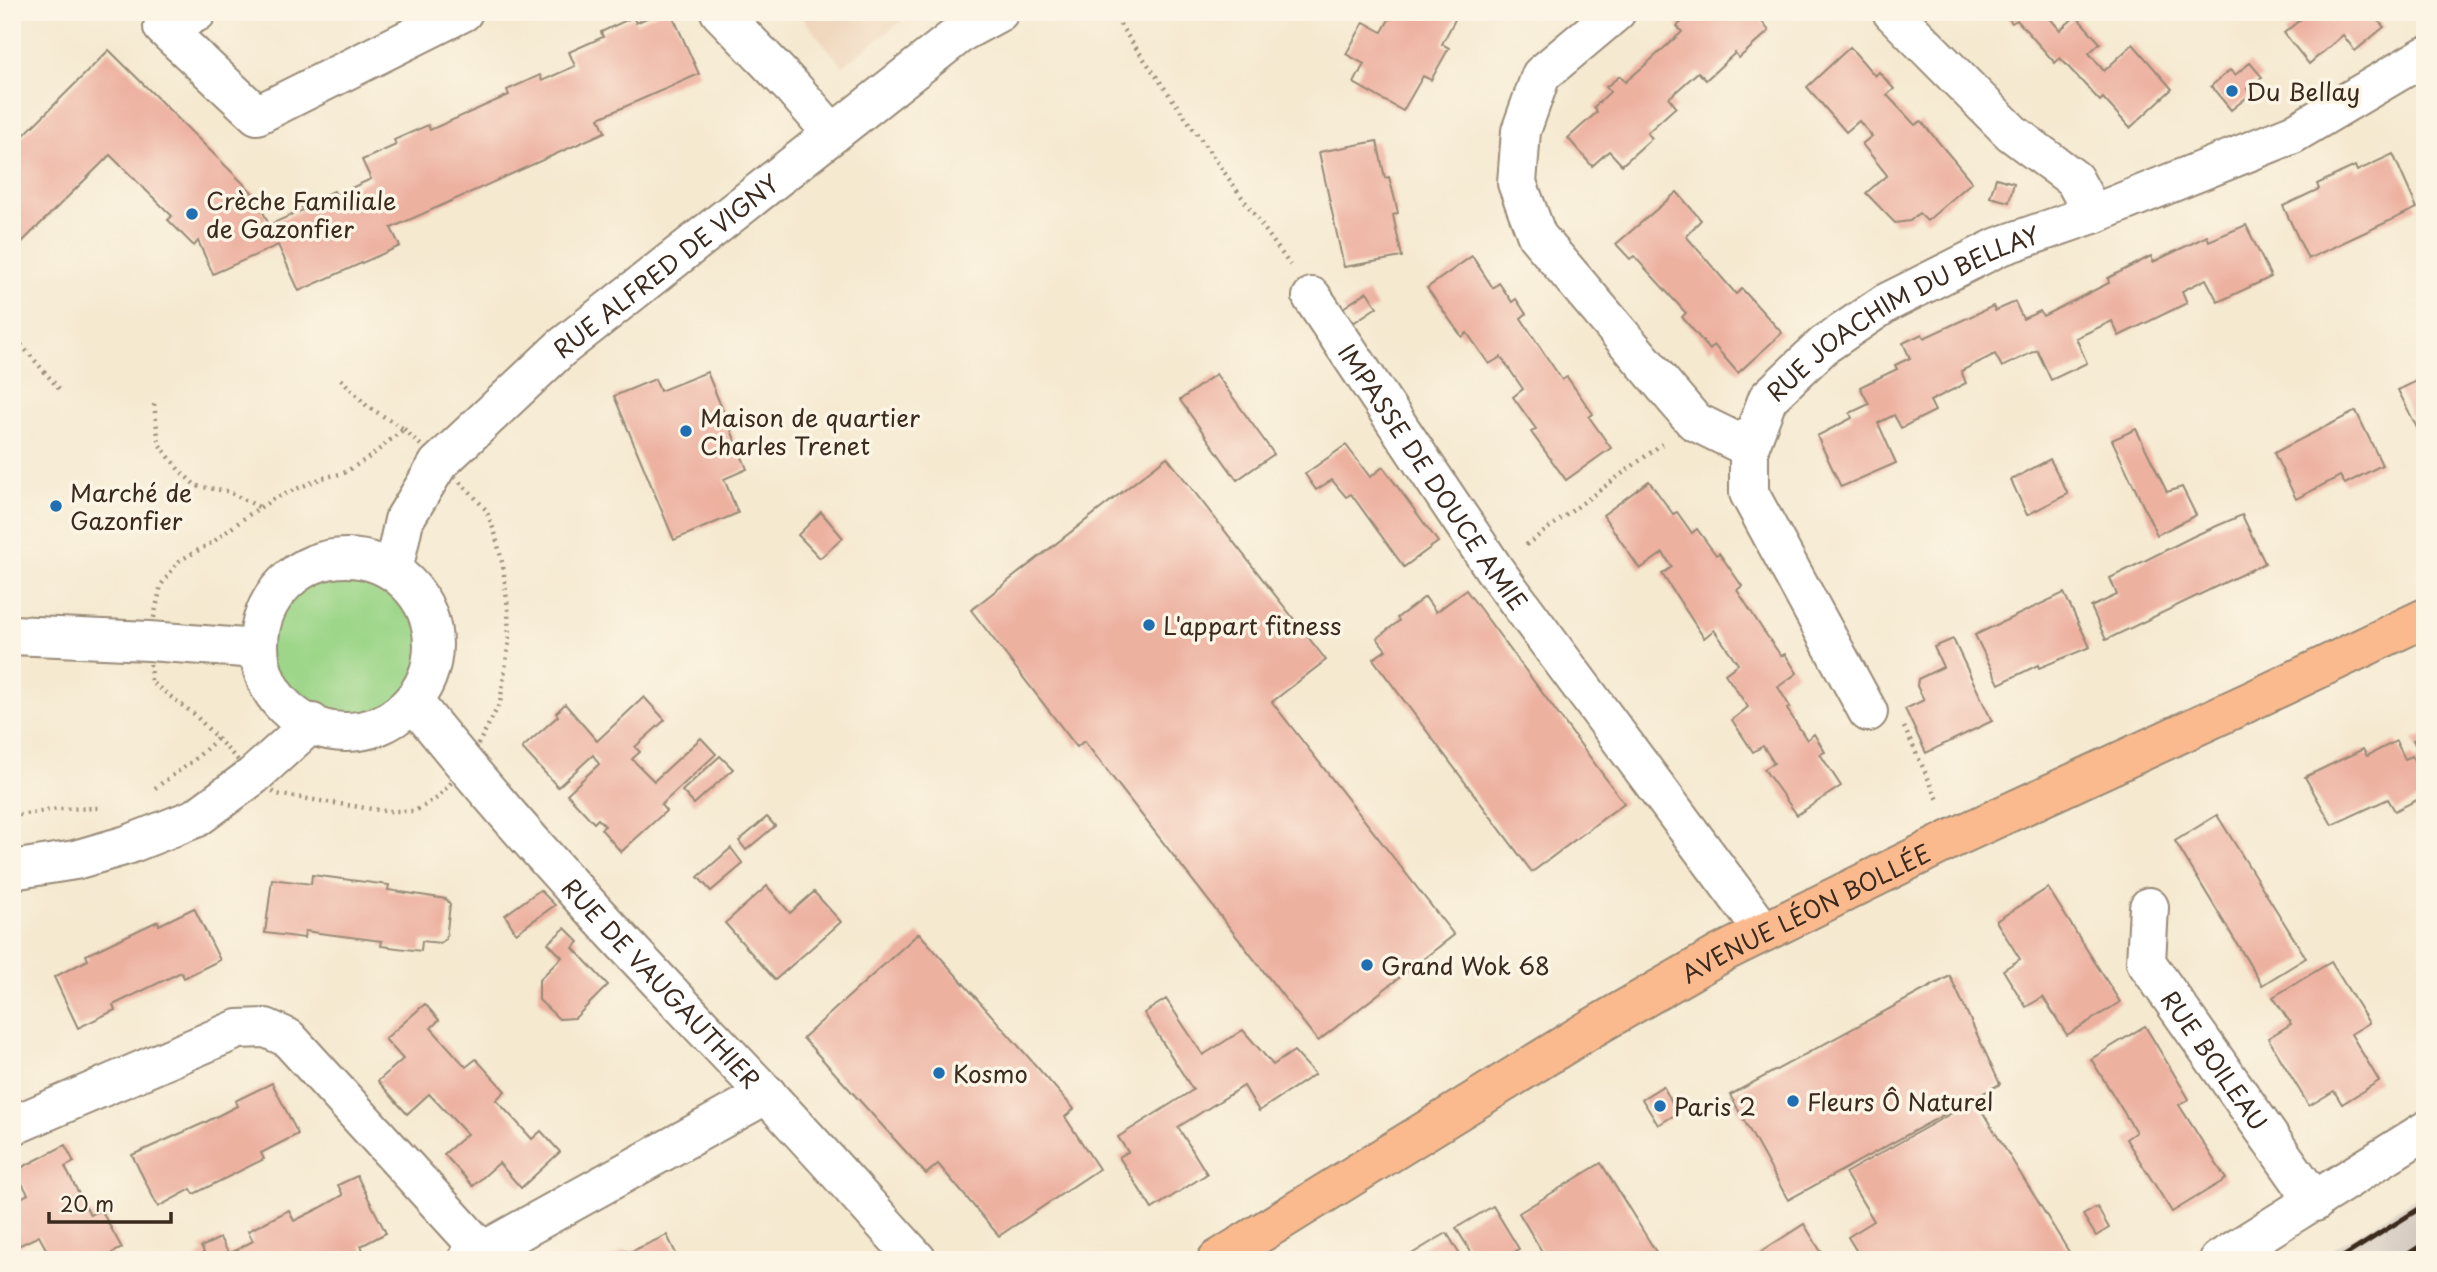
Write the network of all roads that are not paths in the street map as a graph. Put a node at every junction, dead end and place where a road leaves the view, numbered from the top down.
1 (463, 12) edge
2 (720, 12) edge
3 (999, 12) edge
4 (1616, 12) edge
5 (1892, 12) edge
6 (169, 17) edge
7 (2425, 56) edge
8 (832, 133) junction
9 (2093, 214) junction
10 (1312, 297) road end
11 (1749, 448) junction
12 (393, 571) junction
13 (2425, 618) edge
14 (12, 635) edge
15 (258, 649) junction
16 (413, 701) junction
17 (1868, 712) road end
18 (312, 723) junction
19 (12, 870) edge
20 (2149, 907) dead end
21 (1764, 932) junction
22 (767, 1094) junction
23 (12, 1126) edge
24 (2425, 1132) edge
25 (2315, 1202) junction
26 (475, 1256) edge
27 (917, 1260) edge
28 (1217, 1260) edge
29 (2219, 1260) edge

1 - 6 street
2 - 8 street
3 - 8 street, RUE ALFRED DE VIGNY
4 - 11 street
5 - 9 street
7 - 9 street, RUE JOACHIM DU BELLAY
8 - 12 street, RUE ALFRED DE VIGNY
9 - 11 street, RUE JOACHIM DU BELLAY
10 - 21 street, IMPASSE DE DOUCE AMIE
11 - 17 street, RUE JOACHIM DU BELLAY
12 - 15 street
12 - 16 street
13 - 21 main road, AVENUE LÉON BOLLÉE
14 - 15 street
15 - 18 street
16 - 18 street
16 - 22 street, RUE DE VAUGAUTHIER
18 - 19 street
20 - 25 street, RUE BOILEAU
21 - 28 main road, AVENUE LÉON BOLLÉE
22 - 26 street
22 - 27 street, RUE DE VAUGAUTHIER
23 - 26 street
24 - 25 street
25 - 29 street

